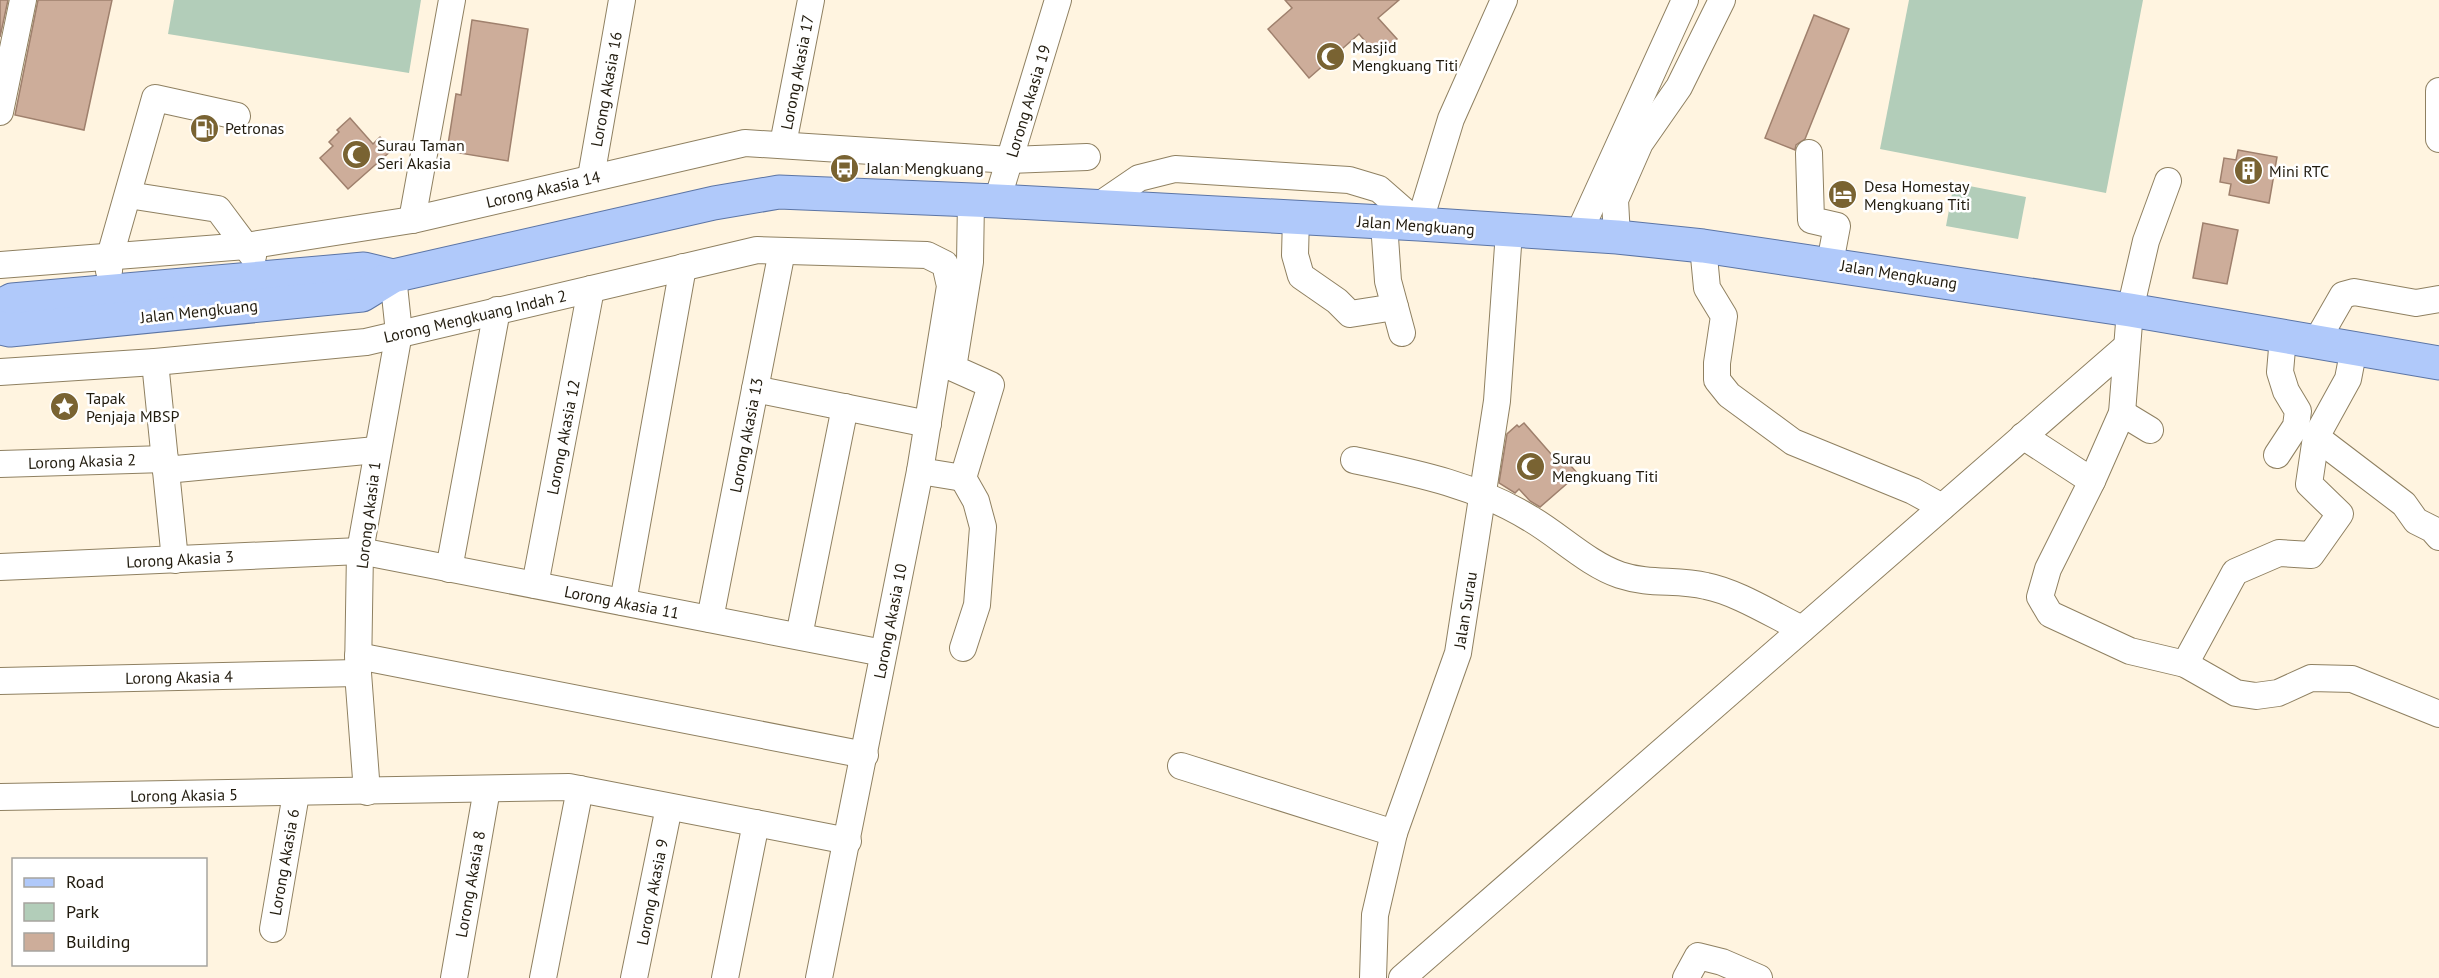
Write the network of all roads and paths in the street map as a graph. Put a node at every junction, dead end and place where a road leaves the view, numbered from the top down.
1 (23, 0) edge
2 (452, 0) edge
3 (622, 0) edge
4 (811, 0) edge
5 (1058, 0) edge
6 (1504, 0) edge
7 (1685, 0) edge
8 (1722, 0) edge
9 (1653, 75) junction
10 (1679, 87) junction
11 (2439, 92) edge
12 (0, 112) edge
13 (237, 116) dead end
14 (2439, 139) edge
15 (783, 144) junction
16 (1809, 153) dead end
17 (1087, 157) dead end
18 (1011, 160) junction
19 (591, 177) junction
20 (2168, 181) dead end
21 (128, 195) junction
22 (984, 201) junction
23 (1098, 206) junction
24 (1296, 217) junction
25 (412, 220) junction
26 (1384, 223) junction
27 (1419, 224) junction
28 (1582, 224) junction
29 (1616, 227) junction
30 (1509, 232) junction
31 (246, 246) junction
32 (1703, 246) junction
33 (782, 251) junction
34 (110, 256) junction
35 (1830, 263) junction
36 (945, 264) joint
37 (0, 265) edge
38 (683, 267) junction
39 (393, 276) junction
40 (269, 278) junction
41 (2439, 279) edge
42 (591, 289) junction
43 (106, 292) junction
44 (2428, 301) edge
45 (0, 306) edge
46 (1395, 307) junction
47 (497, 310) junction
48 (2130, 310) junction
49 (0, 328) edge
50 (399, 333) junction
51 (1402, 333) dead end
52 (2283, 336) junction
53 (2316, 342) junction
54 (2127, 346) junction
55 (2354, 348) junction
56 (155, 362) junction
57 (2439, 363) edge
58 (0, 372) edge
59 (755, 389) junction
60 (845, 407) junction
61 (2122, 413) junction
62 (928, 424) junction
63 (2150, 430) dead end
64 (2023, 436) junction
65 (2316, 437) junction
66 (376, 450) junction
67 (2277, 455) dead end
68 (1354, 460) dead end
69 (0, 464) edge
70 (165, 464) junction
71 (920, 471) junction
72 (963, 478) junction
73 (2092, 482) junction
74 (1482, 493) junction
75 (1942, 507) junction
76 (2439, 537) edge
77 (360, 551) junction
78 (175, 560) junction
79 (0, 567) edge
80 (449, 569) junction
81 (535, 585) junction
82 (623, 602) junction
83 (710, 619) junction
84 (1802, 629) junction
85 (799, 636) junction
86 (963, 648) dead end
87 (883, 652) junction
88 (358, 664) junction
89 (2186, 664) junction
90 (0, 681) edge
91 (2439, 714) edge
92 (865, 755) junction
93 (1180, 766) dead end
94 (487, 789) junction
95 (580, 789) junction
96 (367, 792) junction
97 (296, 794) junction
98 (0, 797) edge
99 (669, 807) junction
100 (756, 824) junction
101 (1394, 833) junction
102 (848, 841) junction
103 (273, 929) dead end
104 (454, 978) edge
105 (543, 978) edge
106 (634, 978) edge
107 (725, 978) edge
108 (819, 978) edge
109 (1373, 978) edge
110 (1402, 978) edge
111 (1686, 978) edge
112 (1759, 978) edge

1 - 12 street
2 - 25 street
3 - 19 street, Lorong Akasia 16
4 - 15 street, Lorong Akasia 17
5 - 18 street, Lorong Akasia 19
6 - 27 street
7 - 9 street
8 - 10 street
9 - 10 street
9 - 28 street
10 - 29 street
11 - 14 street
13 - 21 street
15 - 18 street, Lorong Akasia 14
15 - 19 street, Lorong Akasia 14
16 - 35 street
17 - 18 street, Lorong Akasia 14
18 - 22 street, Lorong Akasia 19
19 - 25 street, Lorong Akasia 14
20 - 48 street
21 - 31 street
21 - 34 street
22 - 23 main road, Jalan Mengkuang
22 - 39 main road, Jalan Mengkuang
22 - 72 street, Lorong Akasia 19
23 - 24 main road, Jalan Mengkuang
23 - 27 street
24 - 26 main road, Jalan Mengkuang
24 - 46 street
25 - 31 street, Lorong Akasia 14
26 - 27 main road, Jalan Mengkuang
26 - 46 street
27 - 30 main road, Jalan Mengkuang
28 - 29 main road, Jalan Mengkuang
28 - 30 main road, Jalan Mengkuang
29 - 32 main road, Jalan Mengkuang
30 - 74 street, Jalan Surau
31 - 34 street, Lorong Akasia 14
31 - 40 street
32 - 35 main road, Jalan Mengkuang
32 - 75 street
33 - 36 street, Lorong Mengkuang Indah 2
33 - 38 street, Lorong Mengkuang Indah 2
33 - 59 street, Lorong Akasia 13
34 - 37 street, Lorong Akasia 14
34 - 43 street
35 - 48 main road, Jalan Mengkuang
36 - 62 street, Lorong Akasia 10
38 - 42 street, Lorong Mengkuang Indah 2
38 - 82 street
39 - 40 main road, Jalan Mengkuang
39 - 49 main road, Jalan Mengkuang
39 - 50 street, Lorong Akasia 1
40 - 43 main road, Jalan Mengkuang
41 - 44 street
42 - 47 street, Lorong Mengkuang Indah 2
42 - 81 street, Lorong Akasia 12
43 - 45 main road, Jalan Mengkuang
44 - 53 street
46 - 51 street
47 - 50 street, Lorong Mengkuang Indah 2
47 - 80 street
48 - 52 main road, Jalan Mengkuang
48 - 54 street
50 - 56 street, Lorong Mengkuang Indah 2
50 - 66 street, Lorong Akasia 1
52 - 53 main road, Jalan Mengkuang
52 - 67 street
53 - 55 main road, Jalan Mengkuang
54 - 61 street
54 - 64 street
55 - 57 main road, Jalan Mengkuang
55 - 65 street
56 - 58 street, Lorong Mengkuang Indah 2
56 - 70 street
59 - 60 street
59 - 83 street, Lorong Akasia 13
60 - 62 street
60 - 85 street
61 - 63 street
61 - 73 street
62 - 71 street, Lorong Akasia 10
64 - 73 street
64 - 75 street
65 - 76 street
65 - 89 street
66 - 70 street, Lorong Akasia 2
66 - 77 street, Lorong Akasia 1
68 - 74 street
69 - 70 street, Lorong Akasia 2
70 - 78 street
71 - 72 street
71 - 87 street, Lorong Akasia 10
72 - 86 street
73 - 89 street
74 - 84 street
74 - 101 street, Jalan Surau
75 - 84 street
77 - 78 street, Lorong Akasia 3
77 - 80 street, Lorong Akasia 11
77 - 88 street, Lorong Akasia 1
78 - 79 street, Lorong Akasia 3
80 - 81 street, Lorong Akasia 11
81 - 82 street, Lorong Akasia 11
82 - 83 street, Lorong Akasia 11
83 - 85 street, Lorong Akasia 11
84 - 110 street
85 - 87 street, Lorong Akasia 11
87 - 92 street, Lorong Akasia 10
88 - 90 street, Lorong Akasia 4
88 - 92 street, Lorong Akasia 4
88 - 96 street, Lorong Akasia 1
89 - 91 street
92 - 102 street, Lorong Akasia 10
93 - 101 street
94 - 95 street, Lorong Akasia 5
94 - 96 street, Lorong Akasia 5
94 - 104 street, Lorong Akasia 8
95 - 99 street, Lorong Akasia 5
95 - 105 street
96 - 97 street, Lorong Akasia 5
97 - 98 street, Lorong Akasia 5
97 - 103 street, Lorong Akasia 6
99 - 100 street, Lorong Akasia 5
99 - 106 street, Lorong Akasia 9
100 - 102 street, Lorong Akasia 5
100 - 107 street
101 - 109 street, Jalan Surau
102 - 108 street, Lorong Akasia 10
111 - 112 street

